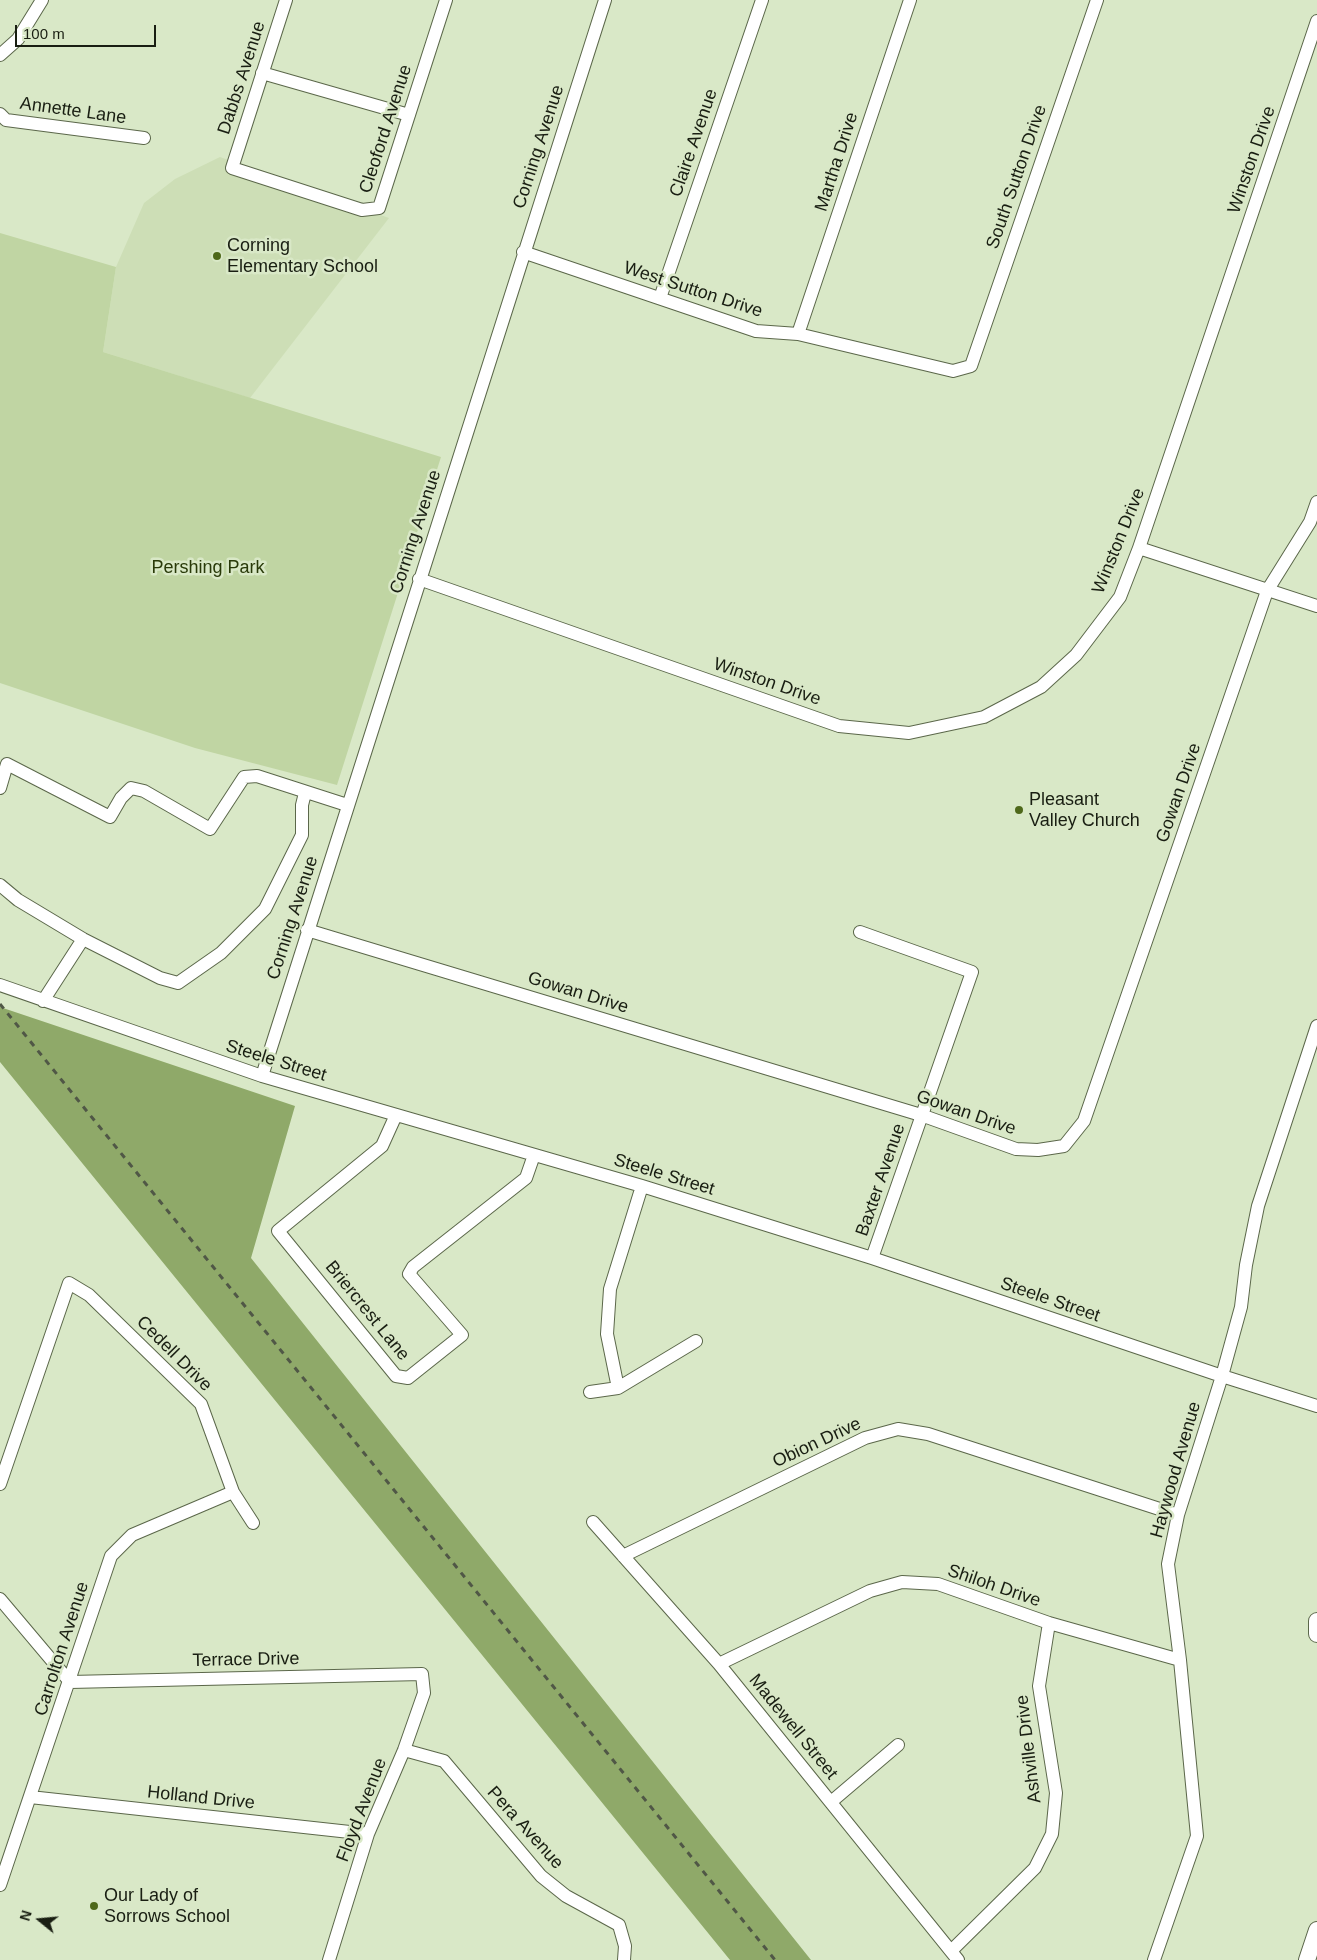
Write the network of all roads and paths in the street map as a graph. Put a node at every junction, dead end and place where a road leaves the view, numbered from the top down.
1 (42, 0) edge
2 (286, 0) edge
3 (446, 0) edge
4 (606, 0) edge
5 (762, 0) edge
6 (910, 0) edge
7 (1097, 0) edge
8 (1317, 21) edge
9 (0, 55) edge
10 (262, 73) junction
11 (0, 114) edge
12 (409, 115) junction
13 (144, 138) dead end
14 (232, 168) joint
15 (524, 252) junction
16 (660, 298) junction
17 (798, 334) junction
18 (971, 366) joint
19 (1317, 502) edge
20 (1139, 548) junction
21 (420, 579) junction
22 (1267, 591) junction
23 (1317, 606) edge
24 (0, 788) edge
25 (305, 792) junction
26 (347, 805) junction
27 (0, 885) edge
28 (307, 930) junction
29 (860, 932) dead end
30 (83, 939) junction
31 (0, 985) edge
32 (43, 1000) junction
33 (1317, 1026) edge
34 (262, 1076) junction
35 (396, 1115) junction
36 (921, 1115) junction
37 (534, 1155) junction
38 (642, 1186) junction
39 (872, 1258) junction
40 (696, 1341) dead end
41 (1222, 1376) junction
42 (618, 1388) junction
43 (590, 1392) dead end
44 (1317, 1406) edge
45 (0, 1484) edge
46 (233, 1492) junction
47 (1178, 1515) junction
48 (593, 1522) dead end
49 (253, 1523) dead end
50 (623, 1556) junction
51 (0, 1599) edge
52 (1317, 1621) edge
53 (1049, 1624) junction
54 (1317, 1634) edge
55 (1180, 1660) junction
56 (719, 1664) junction
57 (422, 1674) joint
58 (70, 1682) junction
59 (898, 1745) dead end
60 (404, 1750) junction
61 (30, 1797) junction
62 (831, 1802) junction
63 (368, 1834) junction
64 (0, 1885) edge
65 (1317, 1930) edge
66 (954, 1956) edge
67 (329, 1960) edge
68 (624, 1960) edge
69 (1154, 1960) edge
70 (1307, 1960) edge

1 - 9 street
2 - 10 street, Dabbs Avenue
3 - 12 street, Cleoford Avenue
4 - 15 street, Corning Avenue
5 - 16 street, Claire Avenue
6 - 17 street, Martha Drive
7 - 18 street, South Sutton Drive
8 - 20 street, Winston Drive
10 - 12 street
10 - 14 street, Dabbs Avenue
11 - 13 street, Annette Lane
12 - 14 street, Cleoford Avenue
15 - 16 street, West Sutton Drive
15 - 21 street, Corning Avenue
16 - 17 street, West Sutton Drive
17 - 18 street, West Sutton Drive
19 - 22 street, Gowan Drive
20 - 21 street, Winston Drive
20 - 22 street
21 - 26 street, Corning Avenue
22 - 23 street
22 - 36 street, Gowan Drive
24 - 25 street
25 - 26 street
25 - 30 street
26 - 28 street, Corning Avenue
27 - 30 street
28 - 34 street, Corning Avenue
28 - 36 street, Gowan Drive
29 - 36 street, Baxter Avenue
30 - 32 street
31 - 32 street, Steele Street
32 - 34 street, Steele Street
33 - 41 street, Haywood Avenue
34 - 35 street, Steele Street
35 - 37 street, Steele Street
35 - 37 street, Briercrest Lane
36 - 39 street, Baxter Avenue
37 - 38 street, Steele Street
38 - 39 street, Steele Street
38 - 42 street
39 - 41 street, Steele Street
40 - 42 street
41 - 44 street, Steele Street
41 - 47 street, Haywood Avenue
42 - 43 street
45 - 46 street, Cedell Drive
46 - 49 street, Cedell Drive
46 - 58 street, Carrolton Avenue
47 - 50 street, Obion Drive
47 - 55 street, Haywood Avenue
48 - 50 street, Madewell Street
50 - 56 street, Madewell Street
51 - 58 street
52 - 54 main road
53 - 55 street, Shiloh Drive
53 - 56 street, Shiloh Drive
53 - 66 street, Ashville Drive
55 - 69 street, Haywood Avenue
56 - 62 street, Madewell Street
57 - 58 street, Terrace Drive
57 - 60 street, Floyd Avenue
58 - 61 street, Carrolton Avenue
59 - 62 street
60 - 63 street, Floyd Avenue
60 - 68 street, Pera Avenue
61 - 63 street, Holland Drive
61 - 64 street, Carrolton Avenue
62 - 66 street, Madewell Street
63 - 67 street, Floyd Avenue
65 - 70 main road

